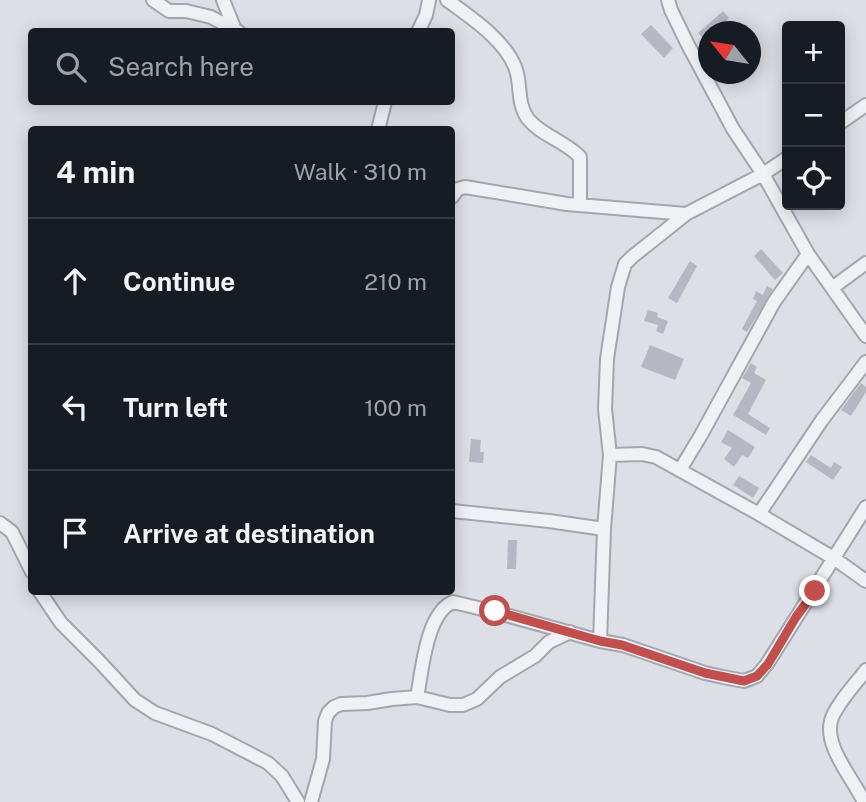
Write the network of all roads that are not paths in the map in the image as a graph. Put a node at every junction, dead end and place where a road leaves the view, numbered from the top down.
1 (153, 0) edge
2 (223, 0) edge
3 (429, 0) edge
4 (447, 0) edge
5 (668, 0) edge
6 (231, 28) edge
7 (236, 28) edge
8 (420, 28) edge
9 (384, 105) edge
10 (866, 105) edge
11 (845, 120) edge
12 (379, 126) edge
13 (782, 161) edge
14 (763, 174) junction
15 (455, 192) edge
16 (580, 205) junction
17 (686, 214) junction
18 (808, 254) junction
19 (866, 263) edge
20 (832, 288) junction
21 (866, 336) edge
22 (866, 362) edge
23 (610, 455) junction
24 (680, 470) junction
25 (866, 508) edge
26 (455, 511) edge
27 (759, 514) junction
28 (0, 523) edge
29 (604, 529) junction
30 (835, 559) junction
31 (28, 564) edge
32 (866, 581) edge
33 (42, 595) edge
34 (570, 632) junction
35 (600, 641) junction
36 (866, 670) edge
37 (417, 697) junction
38 (298, 802) edge
39 (310, 802) edge
40 (864, 802) edge

1 - 6 street
2 - 7 street
3 - 8 street
4 - 16 street
5 - 14 street
9 - 12 street
10 - 11 street
13 - 14 street
14 - 17 street
14 - 18 street
15 - 16 street
16 - 17 street
17 - 23 street
18 - 20 street
18 - 24 street
19 - 20 street
20 - 21 street
22 - 27 street
23 - 24 street
23 - 29 street
24 - 27 street
25 - 30 street
26 - 29 street
27 - 30 street
28 - 31 street
29 - 35 street
30 - 32 street
30 - 35 street
33 - 38 street
34 - 35 street
34 - 37 street
34 - 37 street
36 - 40 street
37 - 39 street

